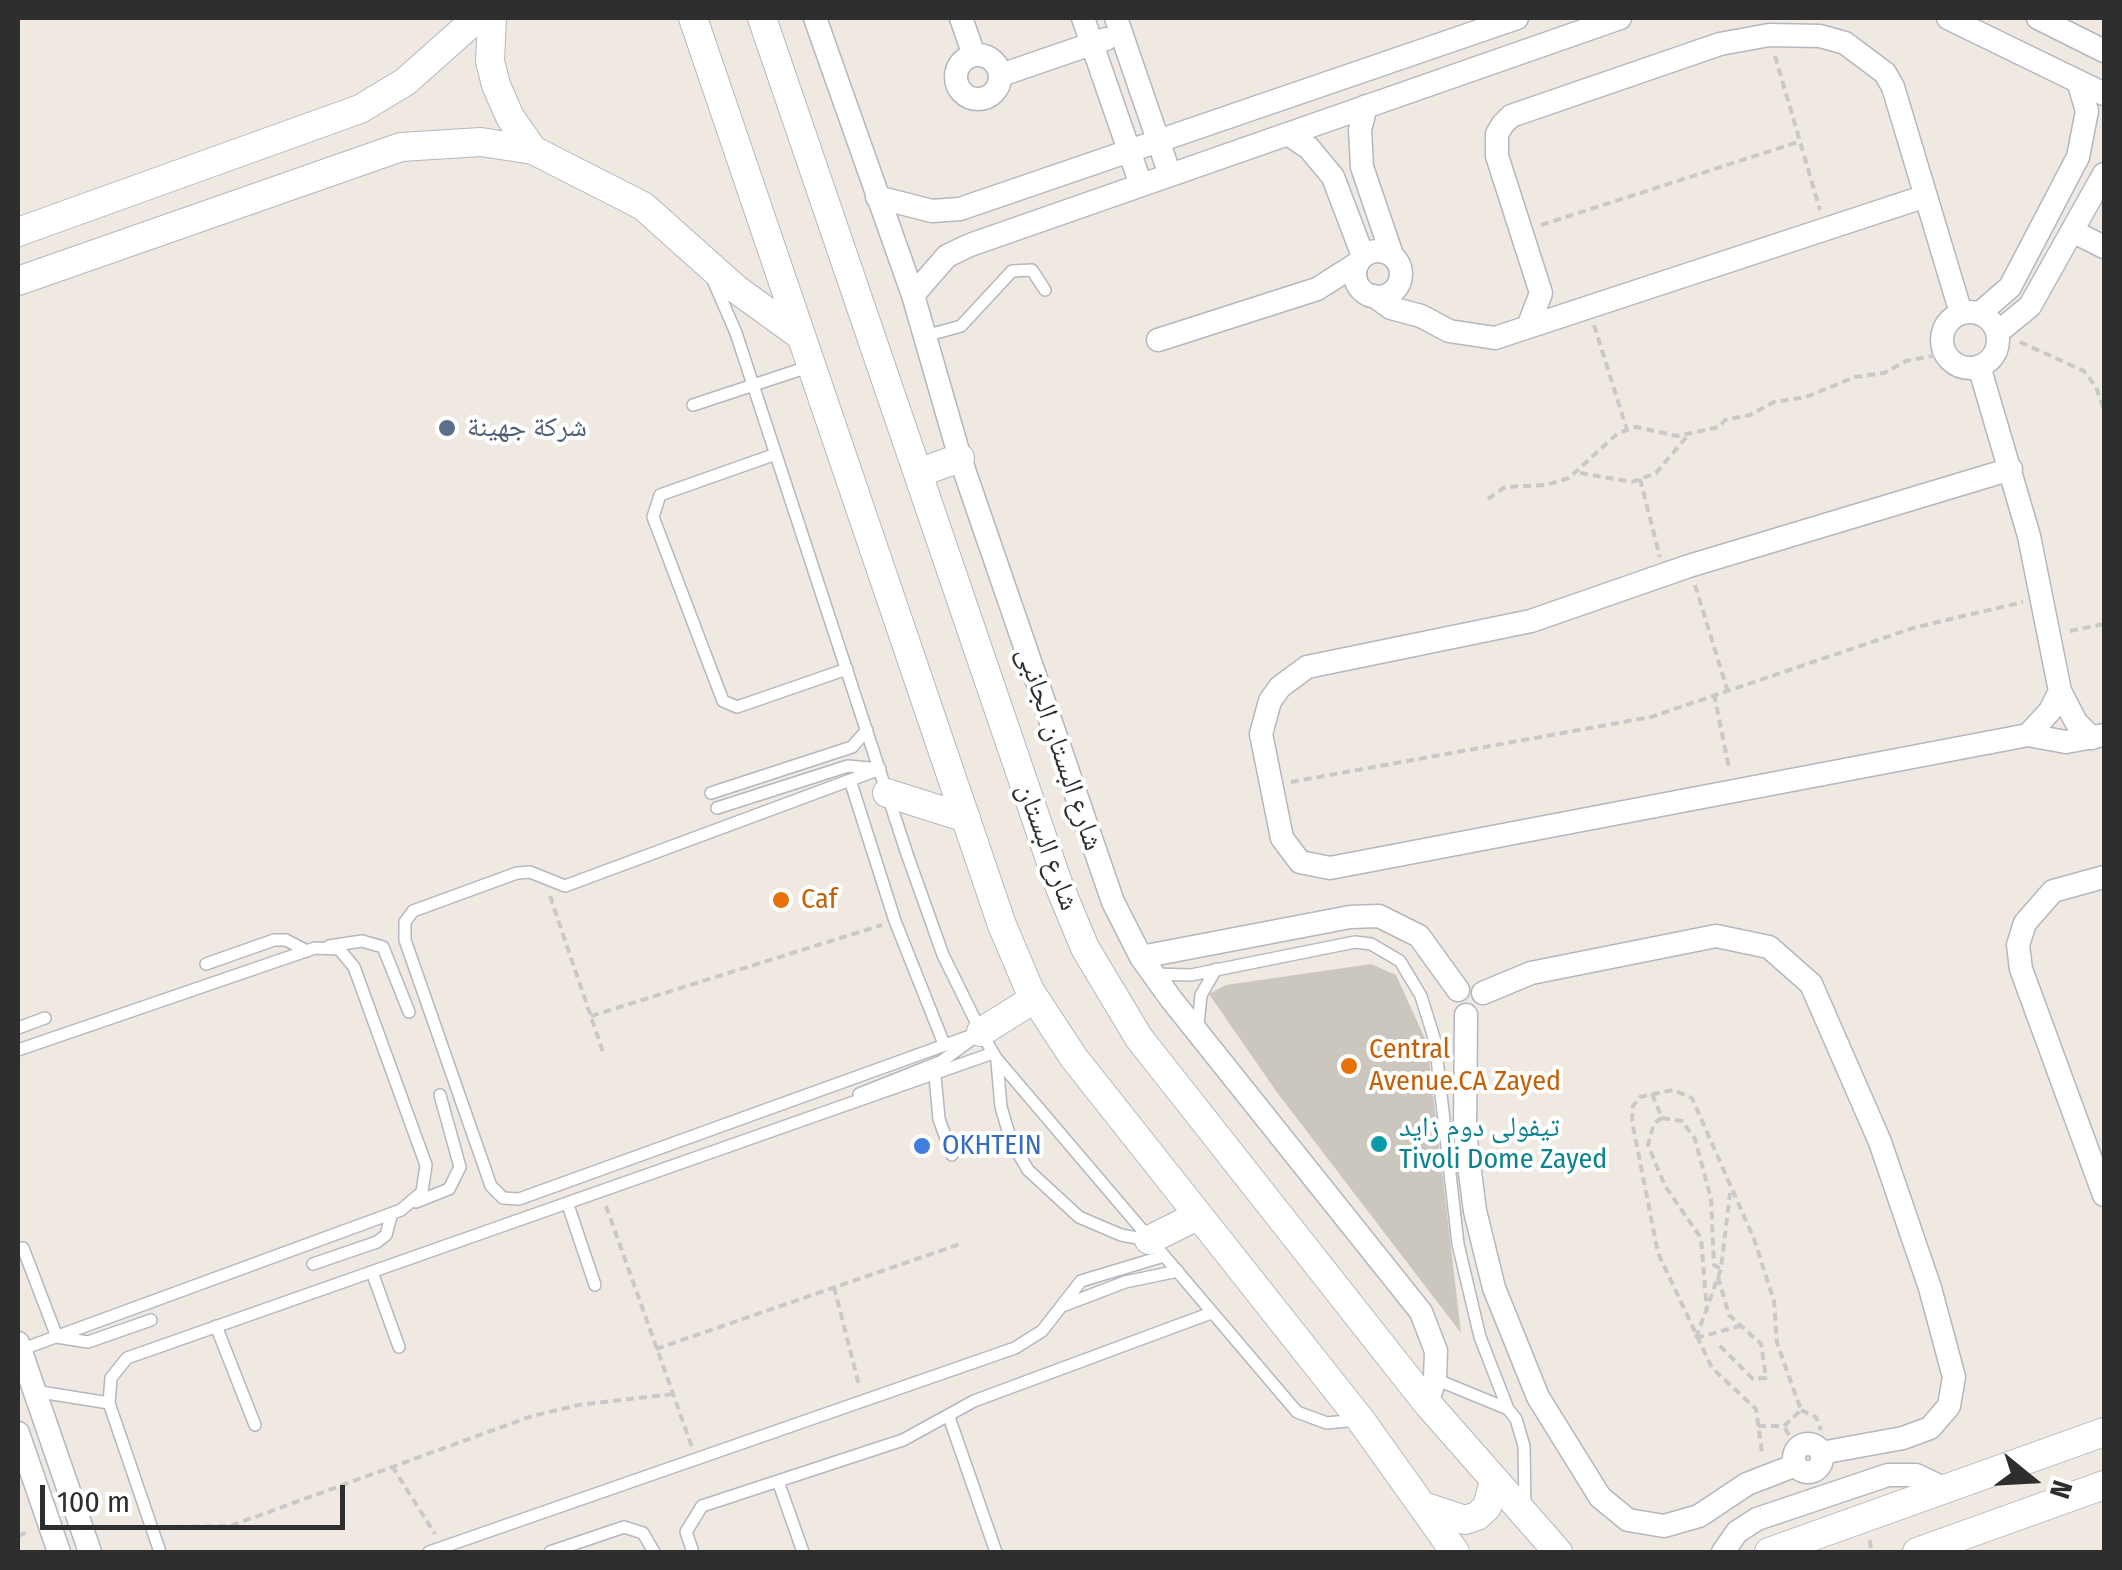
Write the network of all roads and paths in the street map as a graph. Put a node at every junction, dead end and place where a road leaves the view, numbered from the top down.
1 (477, 18) edge
2 (492, 18) edge
3 (693, 18) edge
4 (762, 18) edge
5 (815, 18) edge
6 (961, 18) edge
7 (1084, 18) edge
8 (1517, 18) edge
9 (1620, 18) edge
10 (1948, 18) edge
11 (2038, 18) edge
12 (1118, 26) edge
13 (1769, 35) junction
14 (1092, 44) junction
15 (2104, 51) edge
16 (974, 55) junction
17 (1000, 75) junction
18 (2078, 82) junction
19 (2104, 94) edge
20 (1366, 106) junction
21 (1288, 134) junction
22 (1158, 141) junction
23 (1798, 142) junction
24 (533, 150) junction
25 (1129, 151) junction
26 (2104, 174) edge
27 (1170, 175) junction
28 (1140, 185) junction
29 (2062, 188) junction
30 (141, 189) junction
31 (877, 196) junction
32 (1926, 196) junction
33 (2087, 200) junction
34 (1826, 229) junction
35 (1522, 231) junction
36 (18, 232) edge
37 (2072, 232) junction
38 (156, 235) junction
39 (2104, 247) edge
40 (700, 254) junction
41 (1360, 260) junction
42 (1396, 265) junction
43 (18, 282) edge
44 (1317, 289) junction
45 (1045, 290) dead end
46 (1541, 293) junction
47 (913, 295) junction
48 (1372, 296) junction
49 (1582, 309) junction
50 (1970, 313) junction
51 (1421, 316) junction
52 (1528, 327) junction
53 (1997, 332) junction
54 (802, 336) junction
55 (925, 336) junction
56 (1158, 340) dead end
57 (1946, 353) junction
58 (811, 366) junction
59 (1979, 366) junction
60 (753, 385) junction
61 (694, 405) dead end
62 (2104, 410) edge
63 (1627, 430) junction
64 (1690, 434) junction
65 (776, 454) junction
66 (960, 458) junction
67 (2010, 469) junction
68 (1580, 473) junction
69 (918, 474) junction
70 (1640, 479) junction
71 (1488, 499) dead end
72 (1689, 566) junction
73 (1664, 576) junction
74 (2042, 598) junction
75 (2104, 624) edge
76 (2049, 636) junction
77 (847, 670) junction
78 (1727, 688) junction
79 (2060, 692) junction
80 (1714, 693) junction
81 (867, 730) junction
82 (2028, 735) junction
83 (2098, 737) edge
84 (850, 780) junction
85 (884, 781) junction
86 (1271, 786) junction
87 (711, 793) dead end
88 (1734, 793) junction
89 (716, 808) dead end
90 (966, 818) junction
91 (2104, 877) edge
92 (546, 882) junction
93 (852, 935) dead end
94 (327, 946) junction
95 (307, 951) junction
96 (206, 964) dead end
97 (1147, 965) junction
98 (1216, 969) junction
99 (1458, 990) junction
100 (1484, 992) junction
101 (1034, 999) junction
102 (410, 1012) dead end
103 (1466, 1015) junction
104 (590, 1016) junction
105 (45, 1018) dead end
106 (18, 1028) edge
107 (1201, 1038) junction
108 (944, 1044) junction
109 (990, 1048) junction
110 (18, 1050) edge
111 (603, 1052) dead end
112 (935, 1076) junction
113 (1652, 1094) junction
114 (440, 1095) dead end
115 (855, 1096) dead end
116 (1662, 1118) junction
117 (952, 1155) dead end
118 (602, 1192) junction
119 (1730, 1192) junction
120 (2104, 1195) edge
121 (413, 1203) junction
122 (568, 1205) junction
123 (392, 1213) junction
124 (1197, 1216) junction
125 (1713, 1231) junction
126 (1701, 1238) junction
127 (960, 1244) dead end
128 (22, 1248) dead end
129 (1156, 1248) junction
130 (313, 1264) dead end
131 (1721, 1269) junction
132 (1178, 1271) junction
133 (372, 1272) junction
134 (1718, 1277) junction
135 (595, 1285) dead end
136 (834, 1287) junction
137 (1062, 1307) junction
138 (1706, 1312) junction
139 (1211, 1313) junction
140 (150, 1320) dead end
141 (216, 1326) junction
142 (1740, 1326) junction
143 (57, 1337) junction
144 (1696, 1338) junction
145 (1719, 1344) dead end
146 (399, 1347) dead end
147 (18, 1348) edge
148 (656, 1349) junction
149 (1431, 1391) junction
150 (26, 1394) edge
151 (673, 1394) junction
152 (863, 1401) junction
153 (109, 1403) junction
154 (1508, 1409) junction
155 (1801, 1410) junction
156 (949, 1417) junction
157 (1360, 1419) junction
158 (255, 1426) dead end
159 (1758, 1426) junction
160 (1784, 1426) junction
161 (2104, 1432) edge
162 (18, 1433) edge
163 (695, 1456) junction
164 (1805, 1459) junction
165 (392, 1466) junction
166 (778, 1481) junction
167 (1494, 1481) junction
168 (2104, 1486) edge
169 (1945, 1489) junction
170 (1834, 1493) junction
171 (1810, 1500) junction
172 (1426, 1507) junction
173 (1525, 1518) junction
174 (151, 1526) junction
175 (444, 1547) junction
176 (59, 1552) edge
177 (90, 1552) edge
178 (160, 1552) edge
179 (429, 1552) edge
180 (550, 1552) edge
181 (654, 1552) edge
182 (693, 1552) edge
183 (803, 1552) edge
184 (996, 1552) edge
185 (1454, 1552) edge
186 (1558, 1552) edge
187 (1723, 1552) edge
188 (1769, 1552) edge
189 (1918, 1552) edge

1 - 30 street
2 - 24 street
3 - 54 street
4 - 69 street, شارع البستان
5 - 31 street, شارع البستان الجانبى
6 - 16 street
7 - 14 street
8 - 22 street
9 - 20 street
10 - 18 street
11 - 15 street
12 - 14 street
12 - 22 street
13 - 23 path
13 - 32 street
13 - 35 street
14 - 17 street
14 - 25 street
16 - 17 street
16 - 17 street
18 - 19 street
18 - 29 street
20 - 21 street
20 - 42 street
21 - 27 street
21 - 41 street
22 - 25 street
22 - 27 street
23 - 34 path
23 - 35 path
24 - 38 street
24 - 40 street
25 - 28 street
25 - 31 street
26 - 33 street
27 - 28 street
28 - 47 street
29 - 33 street
29 - 50 street
30 - 36 street
30 - 38 street
31 - 47 street, شارع البستان الجانبى
32 - 34 street
32 - 50 street
33 - 37 street
34 - 49 street
35 - 46 street
37 - 39 street
37 - 53 street
38 - 43 street
40 - 54 street
40 - 60 lane
41 - 42 street
41 - 44 street
41 - 48 street
42 - 48 street
42 - 51 street
44 - 48 street
44 - 56 street
45 - 55 lane
46 - 49 street
46 - 52 street
47 - 55 street, شارع البستان الجانبى
48 - 51 street
49 - 52 street
49 - 63 path
50 - 53 street
50 - 57 street
51 - 52 street
53 - 59 street
53 - 62 path
54 - 58 street
55 - 66 street, شارع البستان الجانبى
57 - 59 street
57 - 64 path
58 - 60 lane
58 - 90 street
59 - 67 street
60 - 61 lane
60 - 65 lane
63 - 64 path
63 - 68 path
64 - 70 path
65 - 77 lane
65 - 77 lane
66 - 69 street
66 - 97 street, شارع البستان الجانبى
67 - 72 street
67 - 74 street
68 - 70 path
68 - 71 path
69 - 149 street, شارع البستان
70 - 73 path
72 - 73 street
72 - 78 path
73 - 86 street
74 - 76 street
74 - 78 path
75 - 76 path
76 - 79 street
77 - 81 lane
78 - 80 path
79 - 82 street
79 - 83 street
80 - 86 path
80 - 88 path
81 - 85 lane
81 - 87 lane
82 - 83 street
82 - 88 street
84 - 85 lane
84 - 92 lane
84 - 108 lane
85 - 89 lane
85 - 90 street
85 - 109 lane
86 - 88 street
90 - 101 street
91 - 120 street
92 - 104 path
92 - 108 lane
93 - 104 path
94 - 95 lane
94 - 102 lane
94 - 121 lane
95 - 96 lane
95 - 110 lane
97 - 98 lane
97 - 99 street
97 - 107 street, شارع البستان الجانبى
98 - 107 lane
98 - 154 lane
99 - 100 street
99 - 103 street
100 - 103 street
100 - 164 street
101 - 109 street
101 - 124 street
103 - 164 street
104 - 111 path
105 - 106 lane
107 - 149 street, شارع البستان الجانبى
108 - 109 lane
109 - 112 lane
109 - 115 lane
109 - 129 lane
109 - 129 lane
112 - 117 lane
112 - 118 lane
113 - 116 path
113 - 119 path
113 - 144 path
114 - 121 lane
116 - 125 path
116 - 126 path
118 - 122 lane
118 - 148 path
119 - 131 path
119 - 155 path
121 - 123 lane
122 - 133 lane
122 - 135 lane
123 - 130 lane
123 - 143 lane
124 - 129 street
124 - 157 street
125 - 126 path
125 - 131 path
126 - 138 path
127 - 136 path
128 - 143 lane
129 - 132 lane
129 - 137 lane
131 - 134 path
132 - 137 lane
132 - 139 lane
133 - 141 lane
133 - 146 lane
134 - 138 path
134 - 142 path
136 - 148 path
136 - 152 path
137 - 152 lane
138 - 144 path
139 - 156 lane
139 - 157 lane
140 - 143 lane
141 - 153 lane
141 - 158 lane
142 - 144 path
142 - 145 path
143 - 147 lane
144 - 159 path
147 - 150 street
148 - 151 path
149 - 154 lane
149 - 167 street, شارع البستان
150 - 153 lane
150 - 177 street
151 - 163 path
151 - 165 path
152 - 163 lane
153 - 174 lane
154 - 173 lane
155 - 160 path
155 - 164 path
156 - 166 lane
156 - 184 lane
157 - 172 street
159 - 160 path
159 - 164 path
160 - 164 path
161 - 169 street
162 - 176 street
163 - 175 lane
164 - 170 street
164 - 171 street
165 - 174 path
165 - 175 path
166 - 182 lane
166 - 183 lane
167 - 172 street
167 - 173 street, شارع البستان
168 - 189 street
169 - 170 street
169 - 188 street
170 - 171 street
171 - 187 street
172 - 185 street
173 - 186 street, شارع البستان
174 - 178 lane
175 - 179 lane
180 - 181 lane

